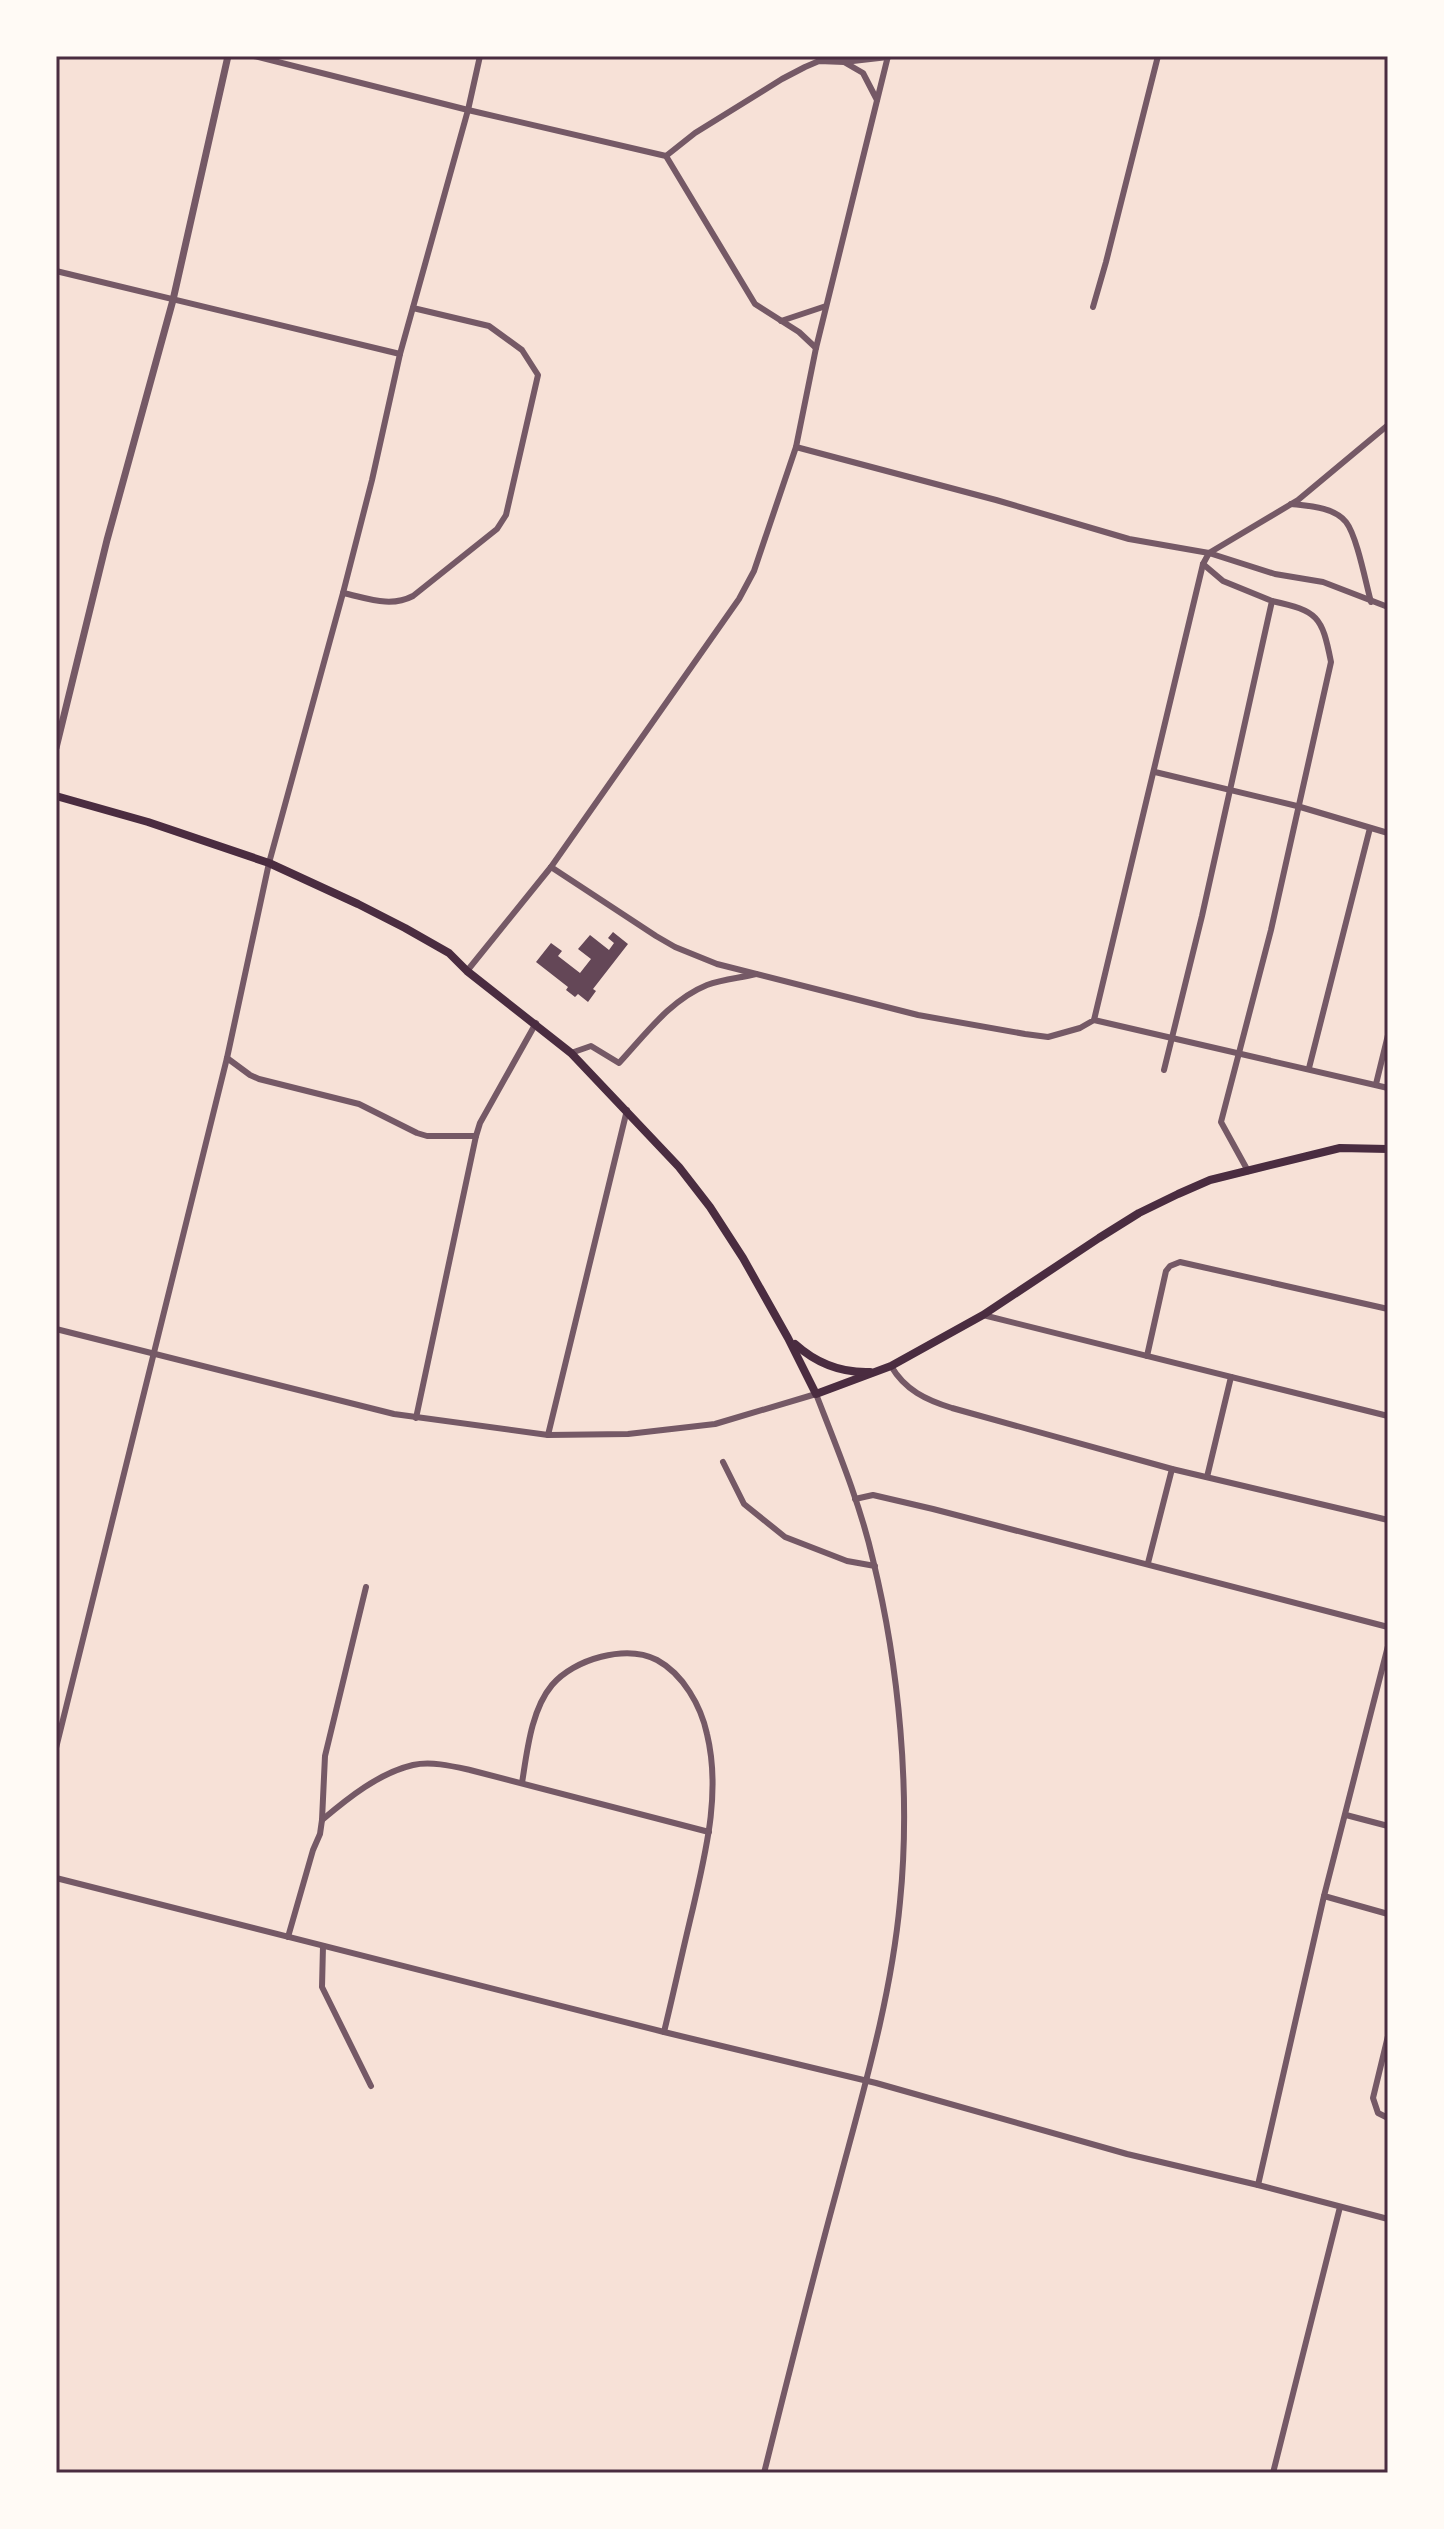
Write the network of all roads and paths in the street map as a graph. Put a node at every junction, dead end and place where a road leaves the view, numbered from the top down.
1 (228, 56) edge
2 (254, 56) edge
3 (480, 56) edge
4 (888, 56) edge
5 (1158, 56) edge
6 (844, 62) junction
7 (877, 100) junction
8 (468, 110) junction
9 (666, 156) junction
10 (56, 271) edge
11 (173, 300) junction
12 (826, 306) junction
13 (1093, 307) dead end
14 (413, 308) junction
15 (781, 321) junction
16 (816, 348) junction
17 (400, 354) junction
18 (1388, 425) edge
19 (796, 447) junction
20 (1291, 504) junction
21 (1209, 553) junction
22 (1203, 564) junction
23 (343, 593) junction
24 (1272, 601) junction
25 (1371, 602) junction
26 (1388, 607) edge
27 (56, 748) edge
28 (1155, 772) junction
29 (1230, 789) junction
30 (56, 796) edge
31 (1297, 806) junction
32 (1370, 828) junction
33 (1388, 833) edge
34 (269, 863) junction
35 (551, 867) junction
36 (467, 971) junction
37 (757, 974) junction
38 (1094, 1020) junction
39 (536, 1023) junction
40 (1388, 1035) edge
41 (1171, 1037) junction
42 (571, 1053) junction
43 (1239, 1054) junction
44 (227, 1058) junction
45 (1309, 1068) junction
46 (1164, 1070) dead end
47 (1376, 1084) junction
48 (1388, 1088) edge
49 (627, 1110) junction
50 (476, 1136) junction
51 (1388, 1149) edge
52 (1248, 1171) junction
53 (1388, 1309) edge
54 (983, 1315) junction
55 (56, 1329) edge
56 (788, 1338) junction
57 (154, 1354) junction
58 (1147, 1356) junction
59 (888, 1367) junction
60 (1231, 1377) junction
61 (816, 1394) junction
62 (1388, 1416) edge
63 (416, 1418) junction
64 (548, 1435) junction
65 (723, 1462) dead end
66 (1172, 1469) junction
67 (1207, 1477) junction
68 (855, 1499) junction
69 (1388, 1520) edge
70 (1148, 1563) junction
71 (875, 1566) junction
72 (366, 1587) dead end
73 (1388, 1627) edge
74 (1388, 1646) edge
75 (56, 1748) edge
76 (522, 1783) junction
77 (1346, 1815) junction
78 (322, 1820) junction
79 (1388, 1826) edge
80 (709, 1832) junction
81 (56, 1878) edge
82 (1324, 1896) junction
83 (1388, 1914) edge
84 (288, 1937) junction
85 (323, 1946) junction
86 (664, 2032) junction
87 (1388, 2036) edge
88 (866, 2081) junction
89 (371, 2086) dead end
90 (1388, 2118) edge
91 (1258, 2185) junction
92 (1340, 2207) junction
93 (1388, 2219) edge
94 (764, 2473) edge
95 (1273, 2473) edge

1 - 11 street
2 - 8 street
3 - 8 street
4 - 6 street
4 - 7 street
5 - 13 street
6 - 7 street
6 - 9 street
7 - 12 street
8 - 9 street
8 - 14 street
9 - 15 street
10 - 11 street
11 - 17 street
11 - 27 street
12 - 15 street
12 - 16 street
14 - 17 street
14 - 23 street
15 - 16 street
16 - 19 street
17 - 23 street
18 - 20 street
19 - 21 street
19 - 35 street
20 - 21 street
20 - 25 street
21 - 22 street
21 - 25 street
22 - 24 street
22 - 28 street
23 - 34 street
24 - 29 street
24 - 31 street
25 - 26 street
28 - 29 street
28 - 38 street
29 - 31 street
29 - 41 street
30 - 34 main road
31 - 32 street
31 - 43 street
32 - 33 street
32 - 45 street
34 - 36 main road
34 - 44 street
35 - 36 street
35 - 37 street
36 - 39 main road
37 - 38 street
37 - 42 street
38 - 41 street
39 - 42 main road
39 - 50 street
40 - 47 street
41 - 43 street
41 - 46 street
42 - 49 main road
43 - 45 street
43 - 52 street
44 - 50 street
44 - 57 street
45 - 47 street
47 - 48 street
49 - 56 main road
49 - 64 street
50 - 63 street
51 - 52 main road
52 - 54 main road
53 - 58 street
54 - 58 street
54 - 59 main road
55 - 57 street
56 - 59 main road
56 - 61 main road
57 - 63 street
57 - 75 street
58 - 60 street
59 - 61 main road
59 - 66 street
60 - 62 street
60 - 67 street
61 - 64 street
61 - 68 street
63 - 64 street
65 - 71 street
66 - 67 street
66 - 70 street
67 - 69 street
68 - 70 street
68 - 71 street
70 - 73 street
71 - 88 street
72 - 78 street
74 - 77 street
76 - 78 street
76 - 80 street
76 - 80 street
77 - 79 street
77 - 82 street
78 - 84 street
80 - 86 street
81 - 84 street
82 - 83 street
82 - 91 street
84 - 85 street
85 - 86 street
85 - 89 street
86 - 88 street
87 - 90 street
88 - 91 street
88 - 94 street
91 - 92 street
92 - 93 street
92 - 95 street

